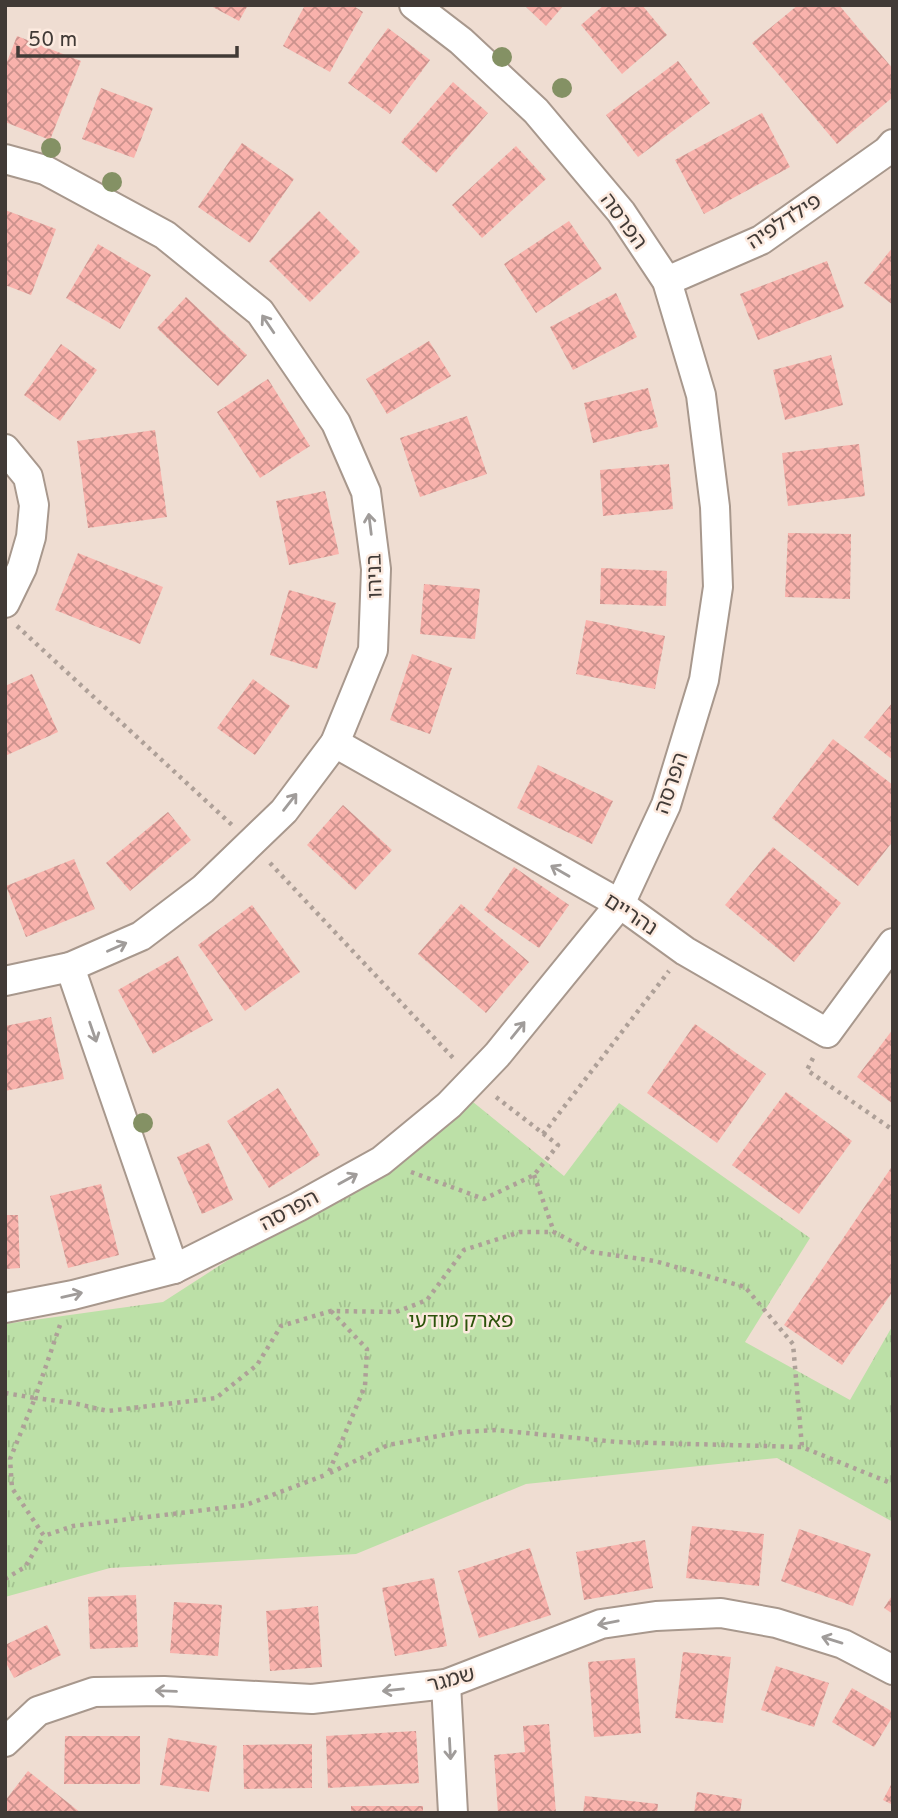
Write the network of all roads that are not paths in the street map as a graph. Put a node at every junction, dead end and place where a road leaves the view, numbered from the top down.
1 (414, 5) edge
2 (893, 144) edge
3 (5, 159) edge
4 (667, 281) junction
5 (5, 449) edge
6 (10, 613) edge
7 (335, 743) junction
8 (620, 904) junction
9 (893, 943) edge
10 (70, 967) junction
11 (5, 981) edge
12 (174, 1269) junction
13 (5, 1308) edge
14 (893, 1670) edge
15 (446, 1684) junction
16 (5, 1742) edge
17 (453, 1813) edge

1 - 4 street, הפרסה
2 - 4 street, פילדלפיה
7 -> 3 street, בניהו
4 - 8 street, הפרסה
5 - 6 street
8 -> 7 street, נהריים
10 -> 7 street, בניהו
8 - 9 street, נהריים
12 -> 8 street, הפרסה
10 - 11 street, בניהו
10 -> 12 street
13 -> 12 street, הפרסה
14 -> 15 street, שמגר
15 -> 16 street, שמגר
15 -> 17 street

